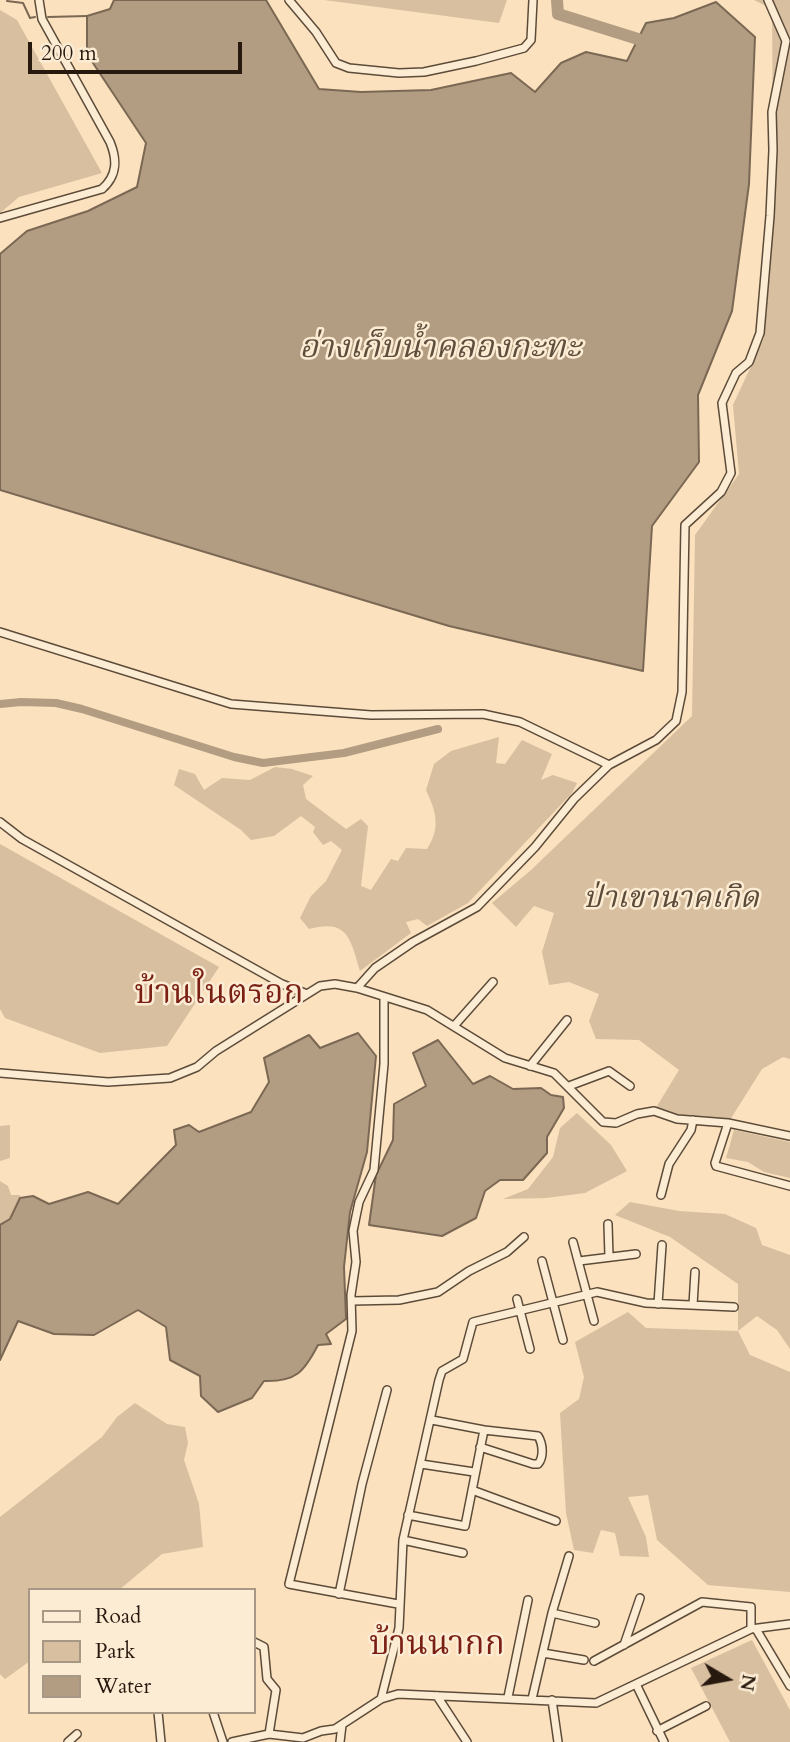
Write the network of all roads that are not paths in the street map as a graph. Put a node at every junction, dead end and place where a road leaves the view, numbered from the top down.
1 (39, 0) edge
2 (289, 0) edge
3 (533, 0) edge
4 (768, 0) edge
5 (0, 218) edge
6 (0, 632) edge
7 (610, 765) junction
8 (0, 822) edge
9 (493, 982) dead end
10 (357, 988) junction
11 (307, 994) junction
12 (384, 997) junction
13 (568, 1020) dead end
14 (454, 1026) junction
15 (530, 1066) junction
16 (0, 1073) edge
17 (569, 1086) junction
18 (630, 1086) dead end
19 (693, 1120) junction
20 (728, 1123) junction
21 (790, 1136) edge
22 (790, 1186) edge
23 (661, 1195) dead end
24 (608, 1224) dead end
25 (524, 1237) dead end
26 (573, 1242) dead end
27 (662, 1245) dead end
28 (636, 1254) dead end
29 (609, 1257) junction
30 (542, 1261) dead end
31 (579, 1261) junction
32 (695, 1272) dead end
33 (588, 1293) junction
34 (517, 1299) dead end
35 (352, 1301) junction
36 (553, 1302) junction
37 (658, 1304) junction
38 (693, 1306) junction
39 (734, 1307) dead end
40 (520, 1310) junction
41 (594, 1321) dead end
42 (563, 1340) dead end
43 (530, 1349) dead end
44 (387, 1390) dead end
45 (432, 1420) junction
46 (484, 1430) junction
47 (480, 1447) junction
48 (421, 1464) junction
49 (474, 1472) junction
50 (472, 1490) junction
51 (408, 1515) junction
52 (556, 1521) dead end
53 (403, 1539) junction
54 (463, 1553) dead end
55 (569, 1556) dead end
56 (339, 1594) junction
57 (640, 1598) dead end
58 (528, 1600) dead end
59 (398, 1604) junction
60 (552, 1613) junction
61 (595, 1623) dead end
62 (790, 1624) edge
63 (753, 1629) junction
64 (256, 1643) edge
65 (624, 1645) junction
66 (542, 1653) junction
67 (584, 1660) dead end
68 (594, 1661) dead end
69 (636, 1684) junction
70 (790, 1686) edge
71 (437, 1696) junction
72 (508, 1697) junction
73 (381, 1699) junction
74 (532, 1699) junction
75 (552, 1700) junction
76 (706, 1706) dead end
77 (158, 1714) edge
78 (214, 1714) edge
79 (342, 1725) junction
80 (657, 1731) junction
81 (78, 1734) dead end
82 (269, 1734) junction
83 (302, 1740) edge
84 (68, 1742) edge
85 (162, 1742) edge
86 (223, 1742) edge
87 (232, 1742) edge
88 (340, 1742) edge
89 (467, 1742) edge
90 (558, 1742) edge
91 (664, 1742) edge

1 - 5 street
2 - 3 street
4 - 7 street
6 - 7 street
7 - 10 street
8 - 11 street
9 - 14 street
10 - 11 street
10 - 12 street
11 - 16 street
12 - 14 street
12 - 35 street
13 - 15 street
14 - 15 street
15 - 17 street
17 - 18 street
17 - 19 street
19 - 20 street
19 - 23 street
20 - 21 street
20 - 22 street
24 - 29 street
25 - 35 street
26 - 31 street
27 - 37 street
28 - 29 street
29 - 31 street
30 - 36 street
31 - 33 street
32 - 38 street
33 - 36 street
33 - 37 street
33 - 41 street
34 - 40 street
35 - 56 street
36 - 40 street
36 - 42 street
37 - 38 street
38 - 39 street
40 - 43 street
40 - 45 street
44 - 56 street
45 - 46 street
45 - 48 street
46 - 47 street
46 - 47 street
47 - 49 street
48 - 49 street
48 - 51 street
49 - 50 street
50 - 51 street
50 - 52 street
51 - 53 street
53 - 54 street
53 - 59 street
55 - 60 street
56 - 59 street
57 - 65 street
58 - 72 street
59 - 73 street
60 - 61 street
60 - 66 street
62 - 63 street
63 - 65 street
63 - 69 street
63 - 70 street
64 - 82 street
65 - 68 street
66 - 67 street
66 - 74 street
69 - 75 street
69 - 80 street
71 - 72 street
71 - 73 street
71 - 89 street
72 - 74 street
73 - 79 street
74 - 75 street
75 - 90 street
76 - 80 street
77 - 85 street
78 - 86 street
79 - 83 street
79 - 88 street
80 - 91 street
81 - 84 street
82 - 83 street
82 - 87 street

